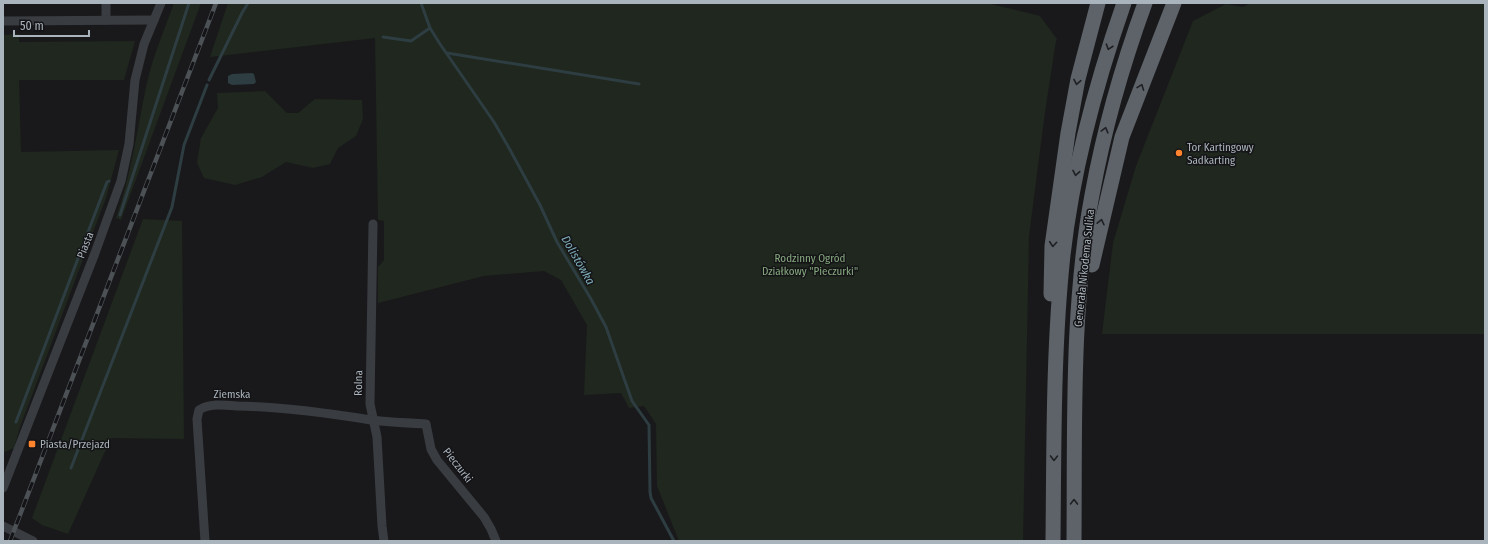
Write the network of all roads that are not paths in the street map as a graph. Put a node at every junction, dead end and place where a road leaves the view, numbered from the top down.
1 (106, 3) edge
2 (161, 3) edge
3 (1098, 3) edge
4 (1174, 3) edge
5 (1123, 7) edge
6 (1143, 10) edge
7 (106, 20) junction
8 (154, 20) junction
9 (3, 21) edge
10 (373, 224) dead end
11 (1076, 377) junction
12 (1055, 419) junction
13 (373, 420) junction
14 (3, 488) edge
15 (3, 526) edge
16 (33, 541) edge
17 (205, 541) edge
18 (384, 541) edge
19 (496, 541) edge
20 (1053, 541) edge
21 (1074, 541) edge

1 - 7 street
2 - 8 street, Piasta
3 -> 12 highway
11 -> 4 highway
5 -> 12 highway, Generała Nikodema Sulika
11 -> 6 highway, Generała Nikodema Sulika
7 - 8 street
7 - 9 street
8 - 14 street, Piasta
10 - 13 street, Rolna
21 -> 11 highway, Generała Nikodema Sulika
12 -> 20 highway, Generała Nikodema Sulika
13 - 17 street, Ziemska
13 - 18 street, Rolna
13 - 19 street, Pieczurki
15 - 16 street

